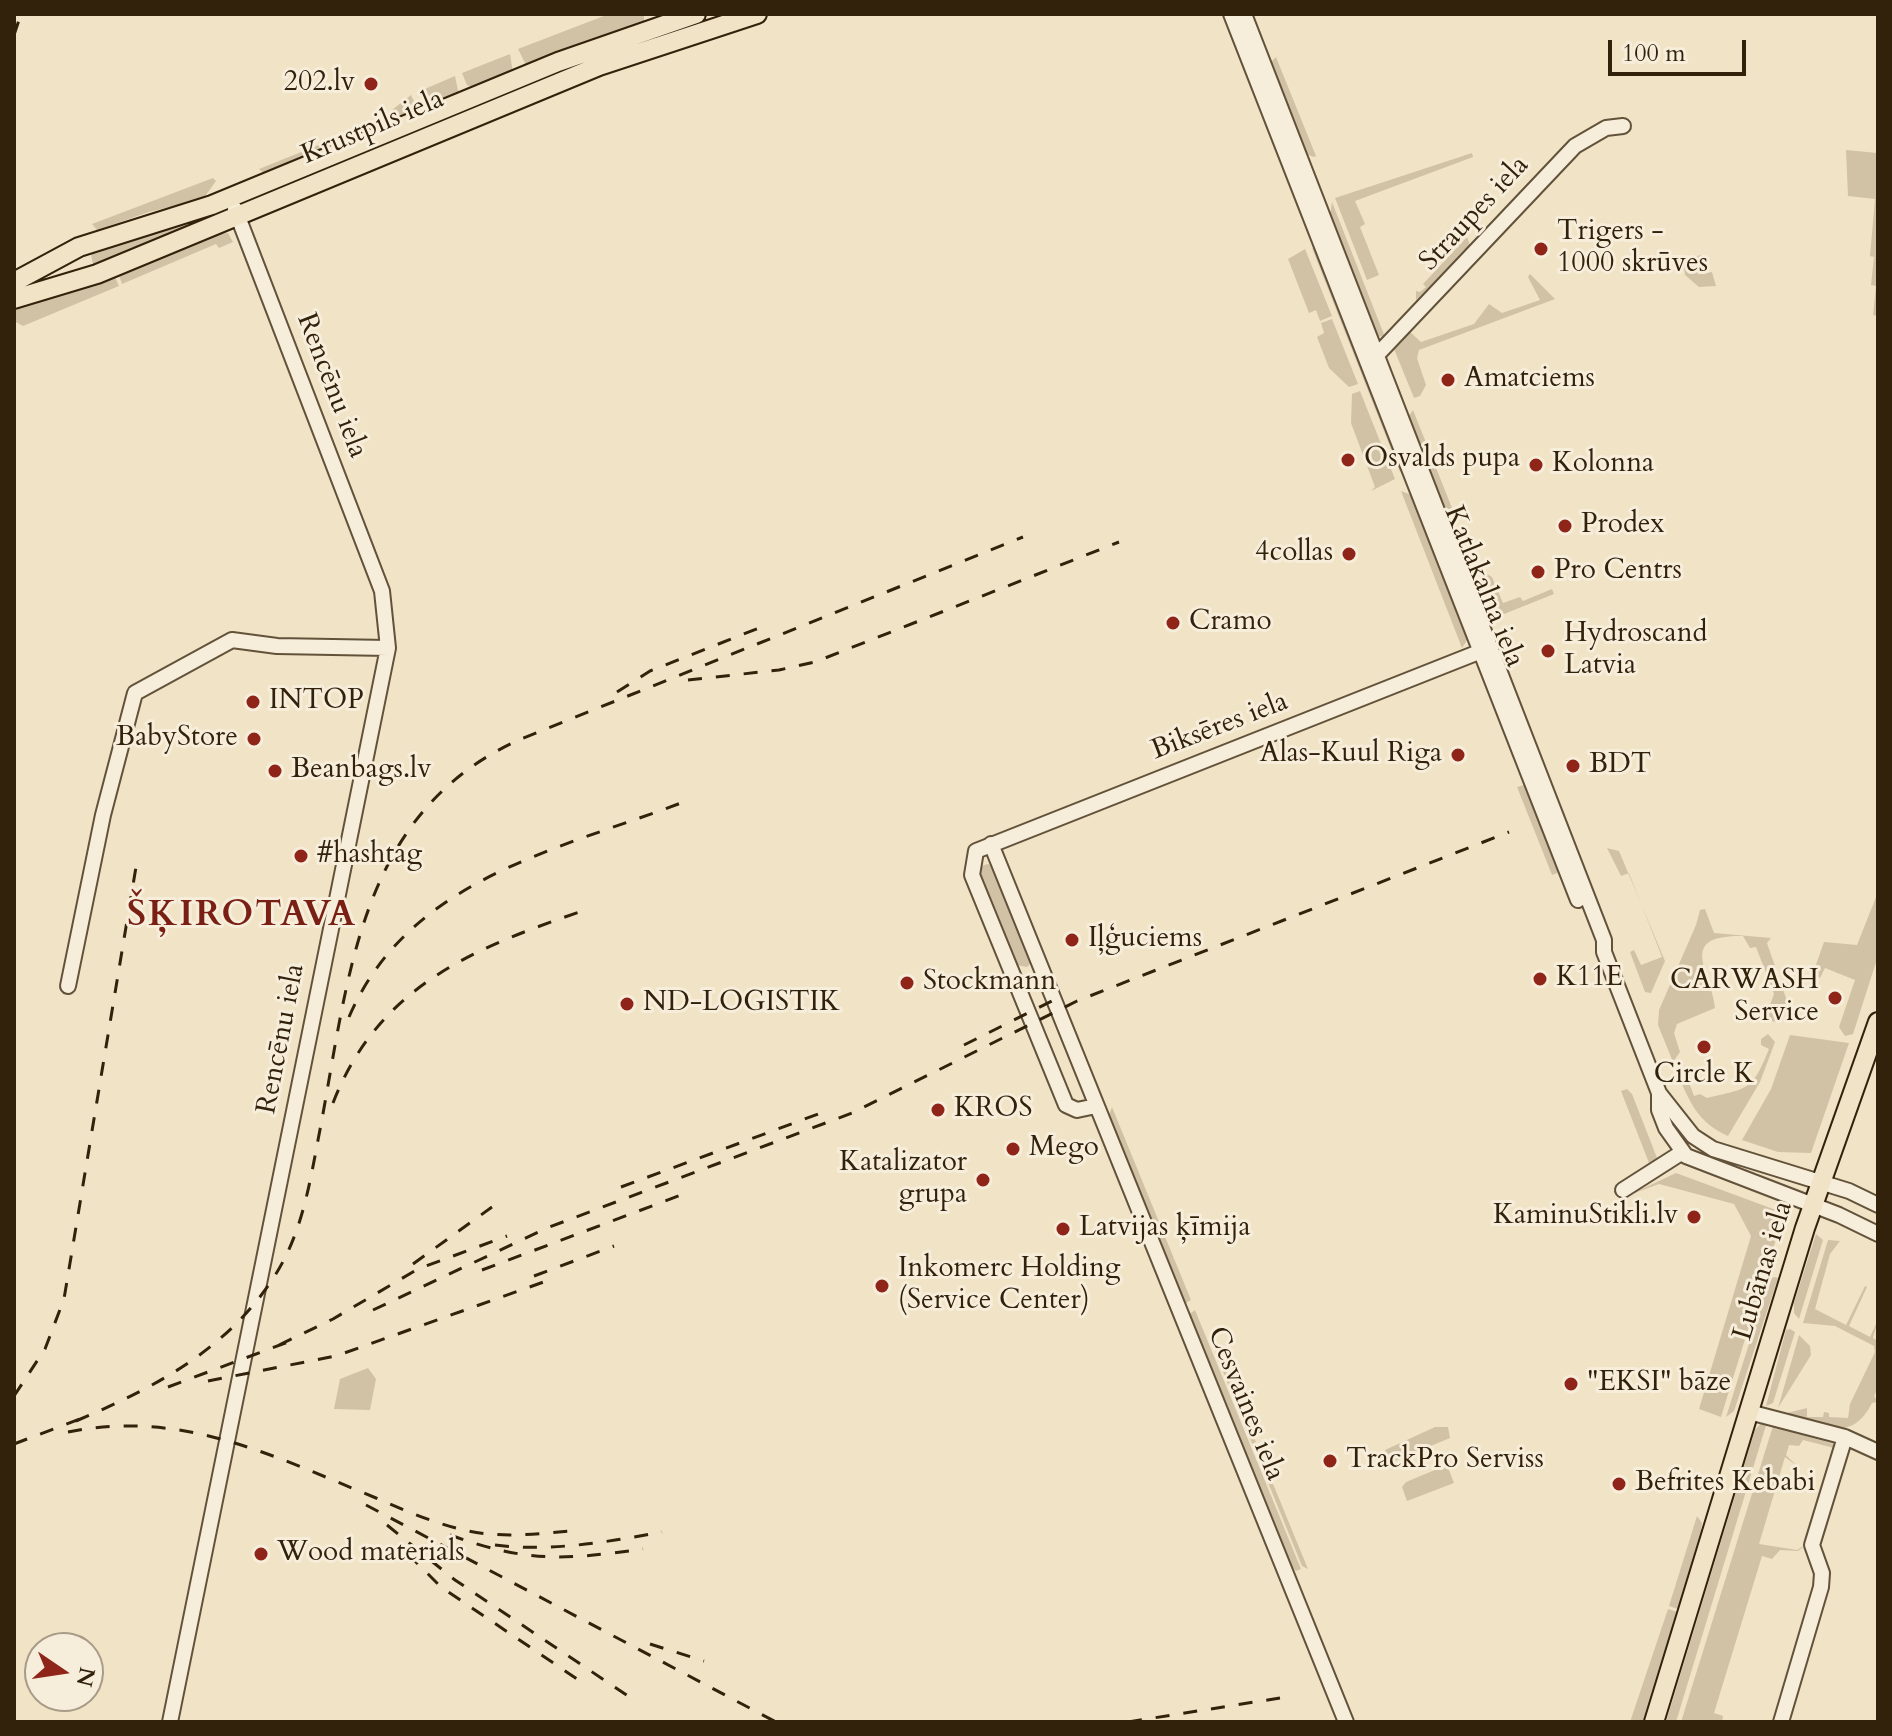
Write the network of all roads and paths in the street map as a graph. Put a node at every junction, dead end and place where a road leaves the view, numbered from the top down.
1 (696, 14) edge
2 (757, 14) edge
3 (1231, 14) edge
4 (1244, 14) edge
5 (1623, 126) dead end
6 (230, 198) junction
7 (238, 216) junction
8 (92, 242) junction
9 (97, 274) junction
10 (14, 282) edge
11 (1342, 282) junction
12 (14, 299) edge
13 (1377, 355) junction
14 (388, 648) junction
15 (1486, 649) junction
16 (991, 844) junction
17 (1041, 968) junction
18 (1015, 981) junction
19 (68, 986) dead end
20 (1878, 1022) edge
21 (1075, 1051) junction
22 (1048, 1064) junction
23 (1659, 1093) junction
24 (1096, 1106) junction
25 (1681, 1153) junction
26 (1821, 1182) junction
27 (1623, 1190) dead end
28 (1813, 1205) junction
29 (1878, 1205) edge
30 (1878, 1234) edge
31 (1749, 1412) junction
32 (1845, 1437) junction
33 (1878, 1452) edge
34 (170, 1722) edge
35 (1346, 1722) edge
36 (1654, 1722) edge
37 (1781, 1722) edge

1 - 6 main road, Krustpils iela
2 - 7 main road, Krustpils iela
3 - 11 street, Katlakalna iela
4 - 11 street, Katlakalna iela
5 - 13 street, Straupes iela
6 - 7 street, Rencēnu iela
6 - 8 main road, Krustpils iela
7 - 9 main road, Krustpils iela
7 - 14 street, Rencēnu iela
8 - 9 main road
8 - 10 main road, Krustpils iela
9 - 12 main road, Krustpils iela
11 - 13 street, Katlakalna iela
11 - 15 street, Katlakalna iela
13 - 15 street, Katlakalna iela
14 - 19 street
14 - 34 street, Rencēnu iela
15 - 16 street, Biksēres iela
15 - 23 street, Katlakalna iela
16 - 17 street, Cesvaines iela
16 - 18 street, Biksēres iela
17 - 18 street
17 - 21 street, Cesvaines iela
18 - 22 street
20 - 26 main road, Lubānas iela
21 - 22 street
21 - 24 street, Cesvaines iela
22 - 24 street
23 - 25 street, Katlakalna iela
23 - 26 street, Katlakalna iela
24 - 35 street, Cesvaines iela
25 - 27 street
25 - 28 street
26 - 28 main road, Lubānas iela
26 - 29 street, Katlakalna iela
28 - 30 street
28 - 31 main road, Lubānas iela
31 - 32 street
31 - 36 main road, Lubānas iela
32 - 33 street
32 - 37 street

